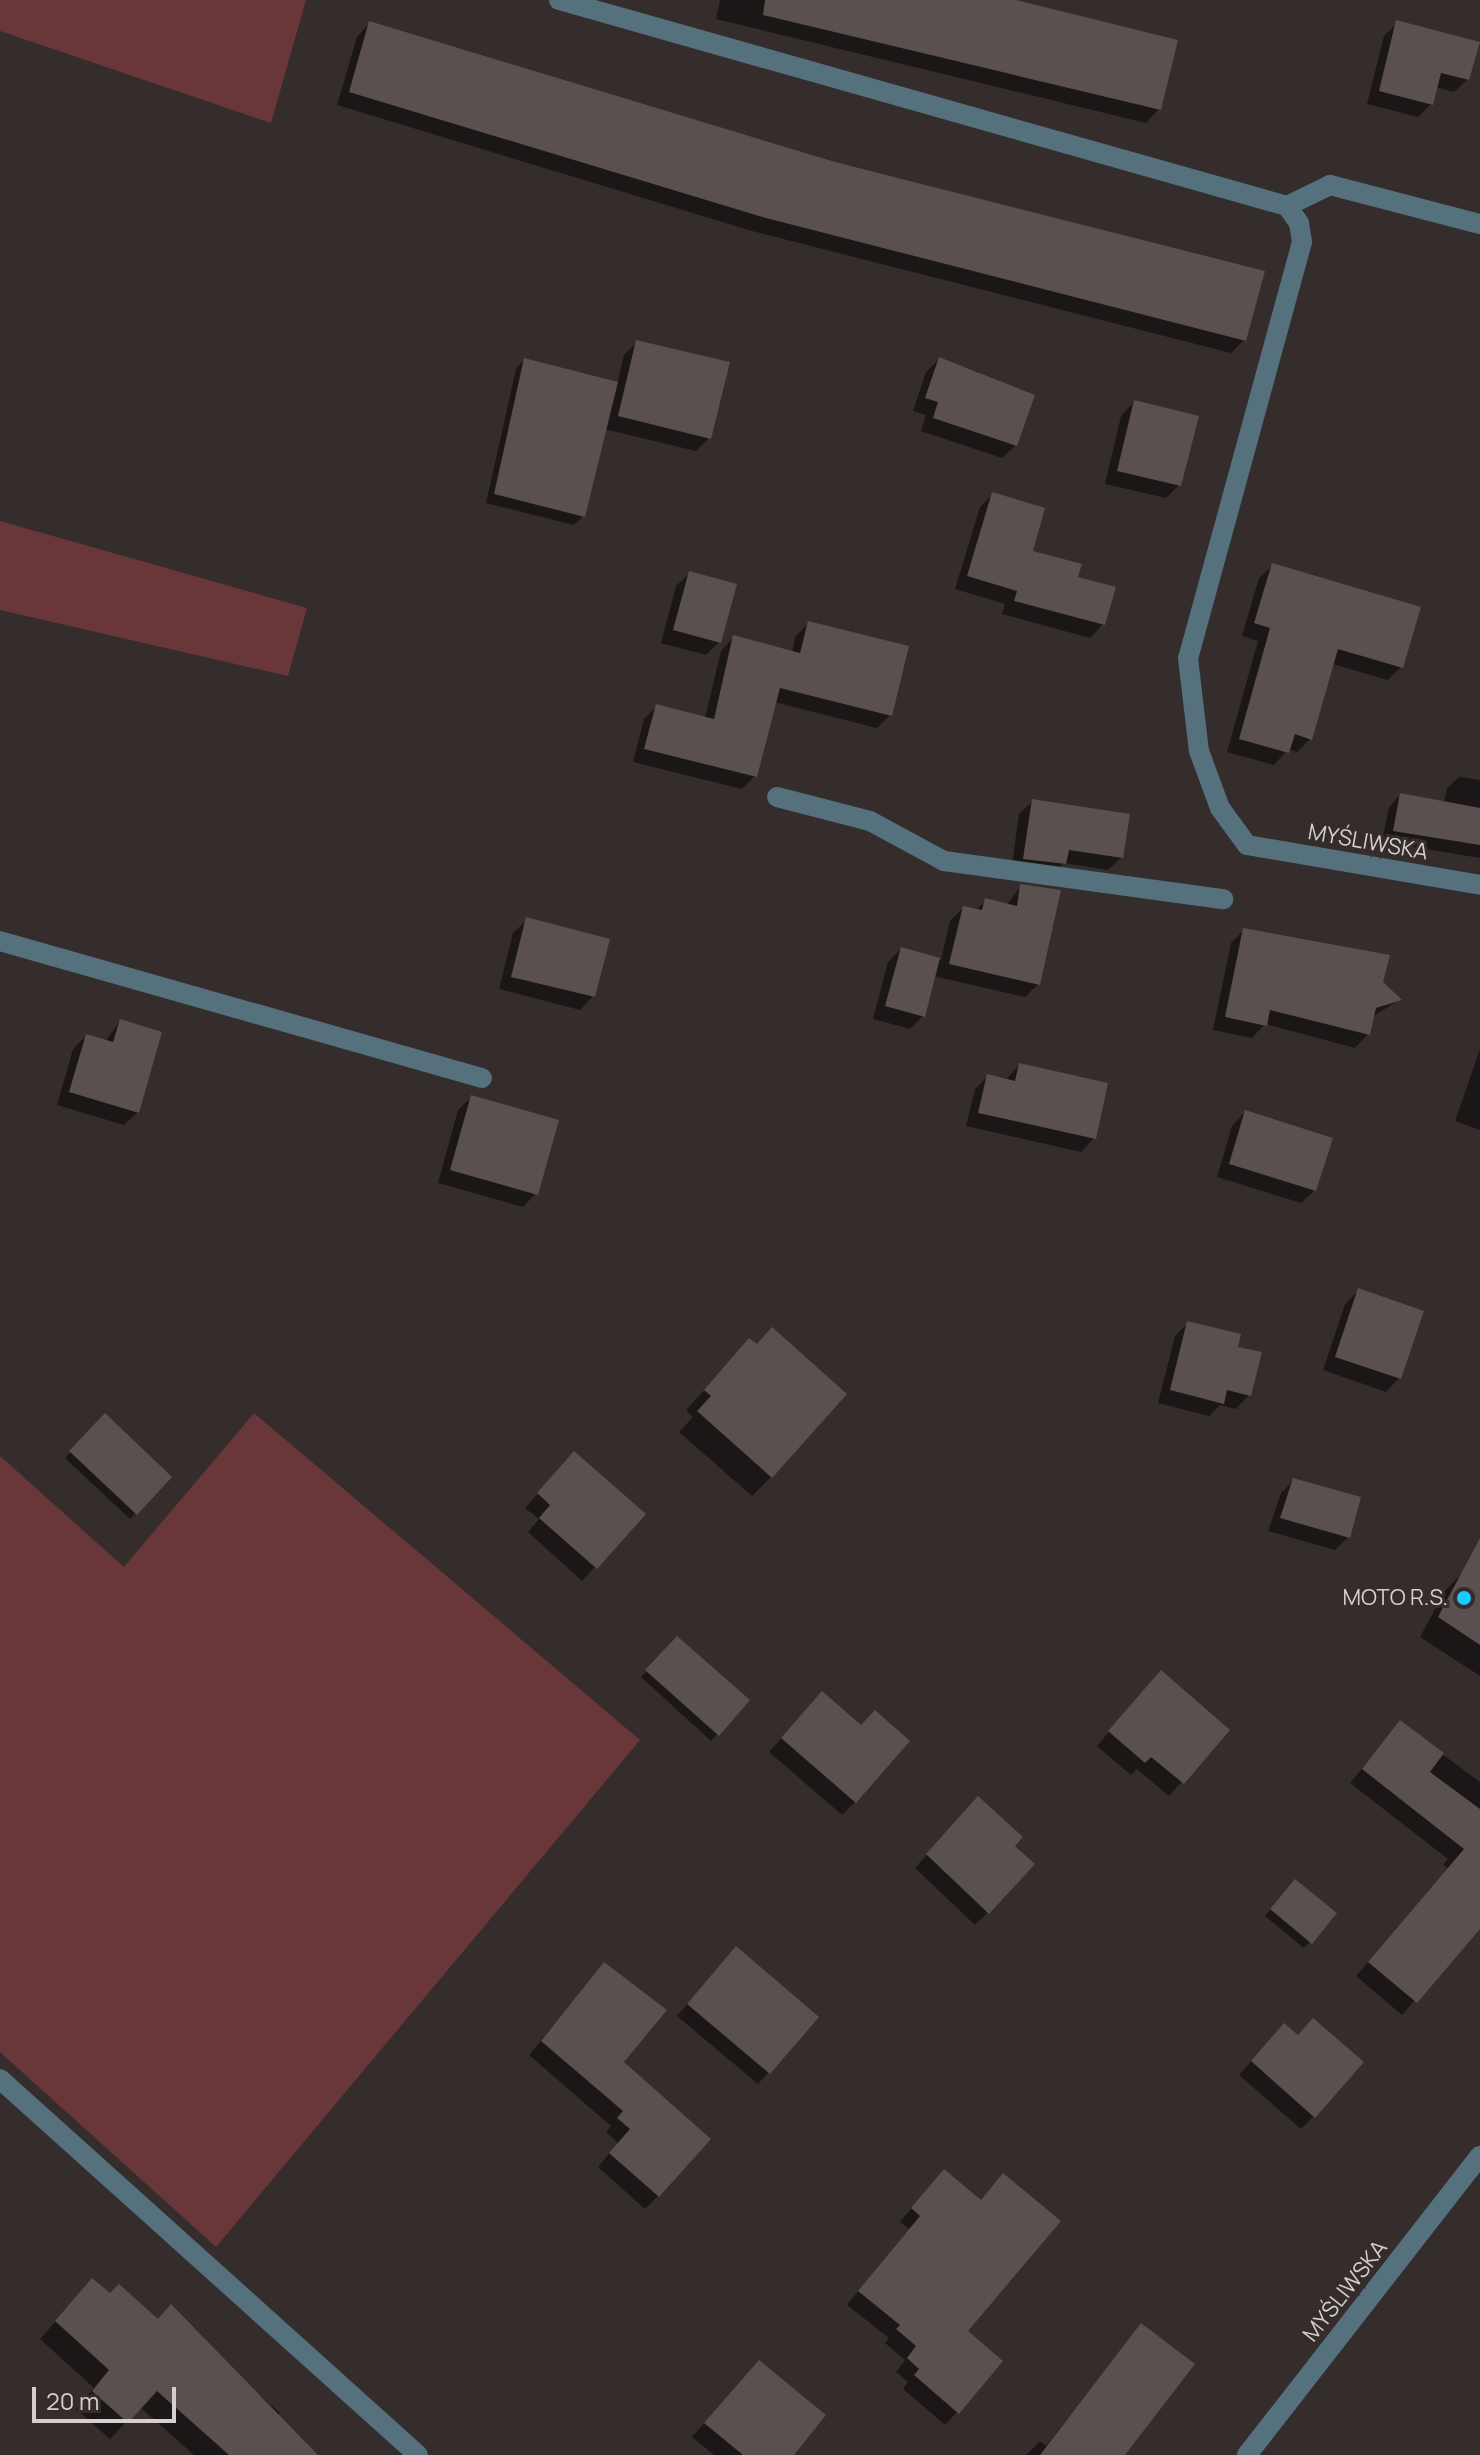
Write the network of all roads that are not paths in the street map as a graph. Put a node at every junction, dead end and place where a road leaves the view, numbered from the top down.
1 (559, 0) edge
2 (1287, 206) junction
3 (1480, 224) edge
4 (777, 797) dead end
5 (1480, 885) edge
6 (1223, 899) dead end
7 (0, 941) edge
8 (482, 1078) dead end
9 (0, 2079) edge
10 (1480, 2156) edge
11 (418, 2455) edge
12 (1247, 2455) edge

1 - 2 street
2 - 3 street
2 - 5 street, MYŚLIWSKA
4 - 6 street
7 - 8 street
9 - 11 street
10 - 12 street, MYŚLIWSKA

